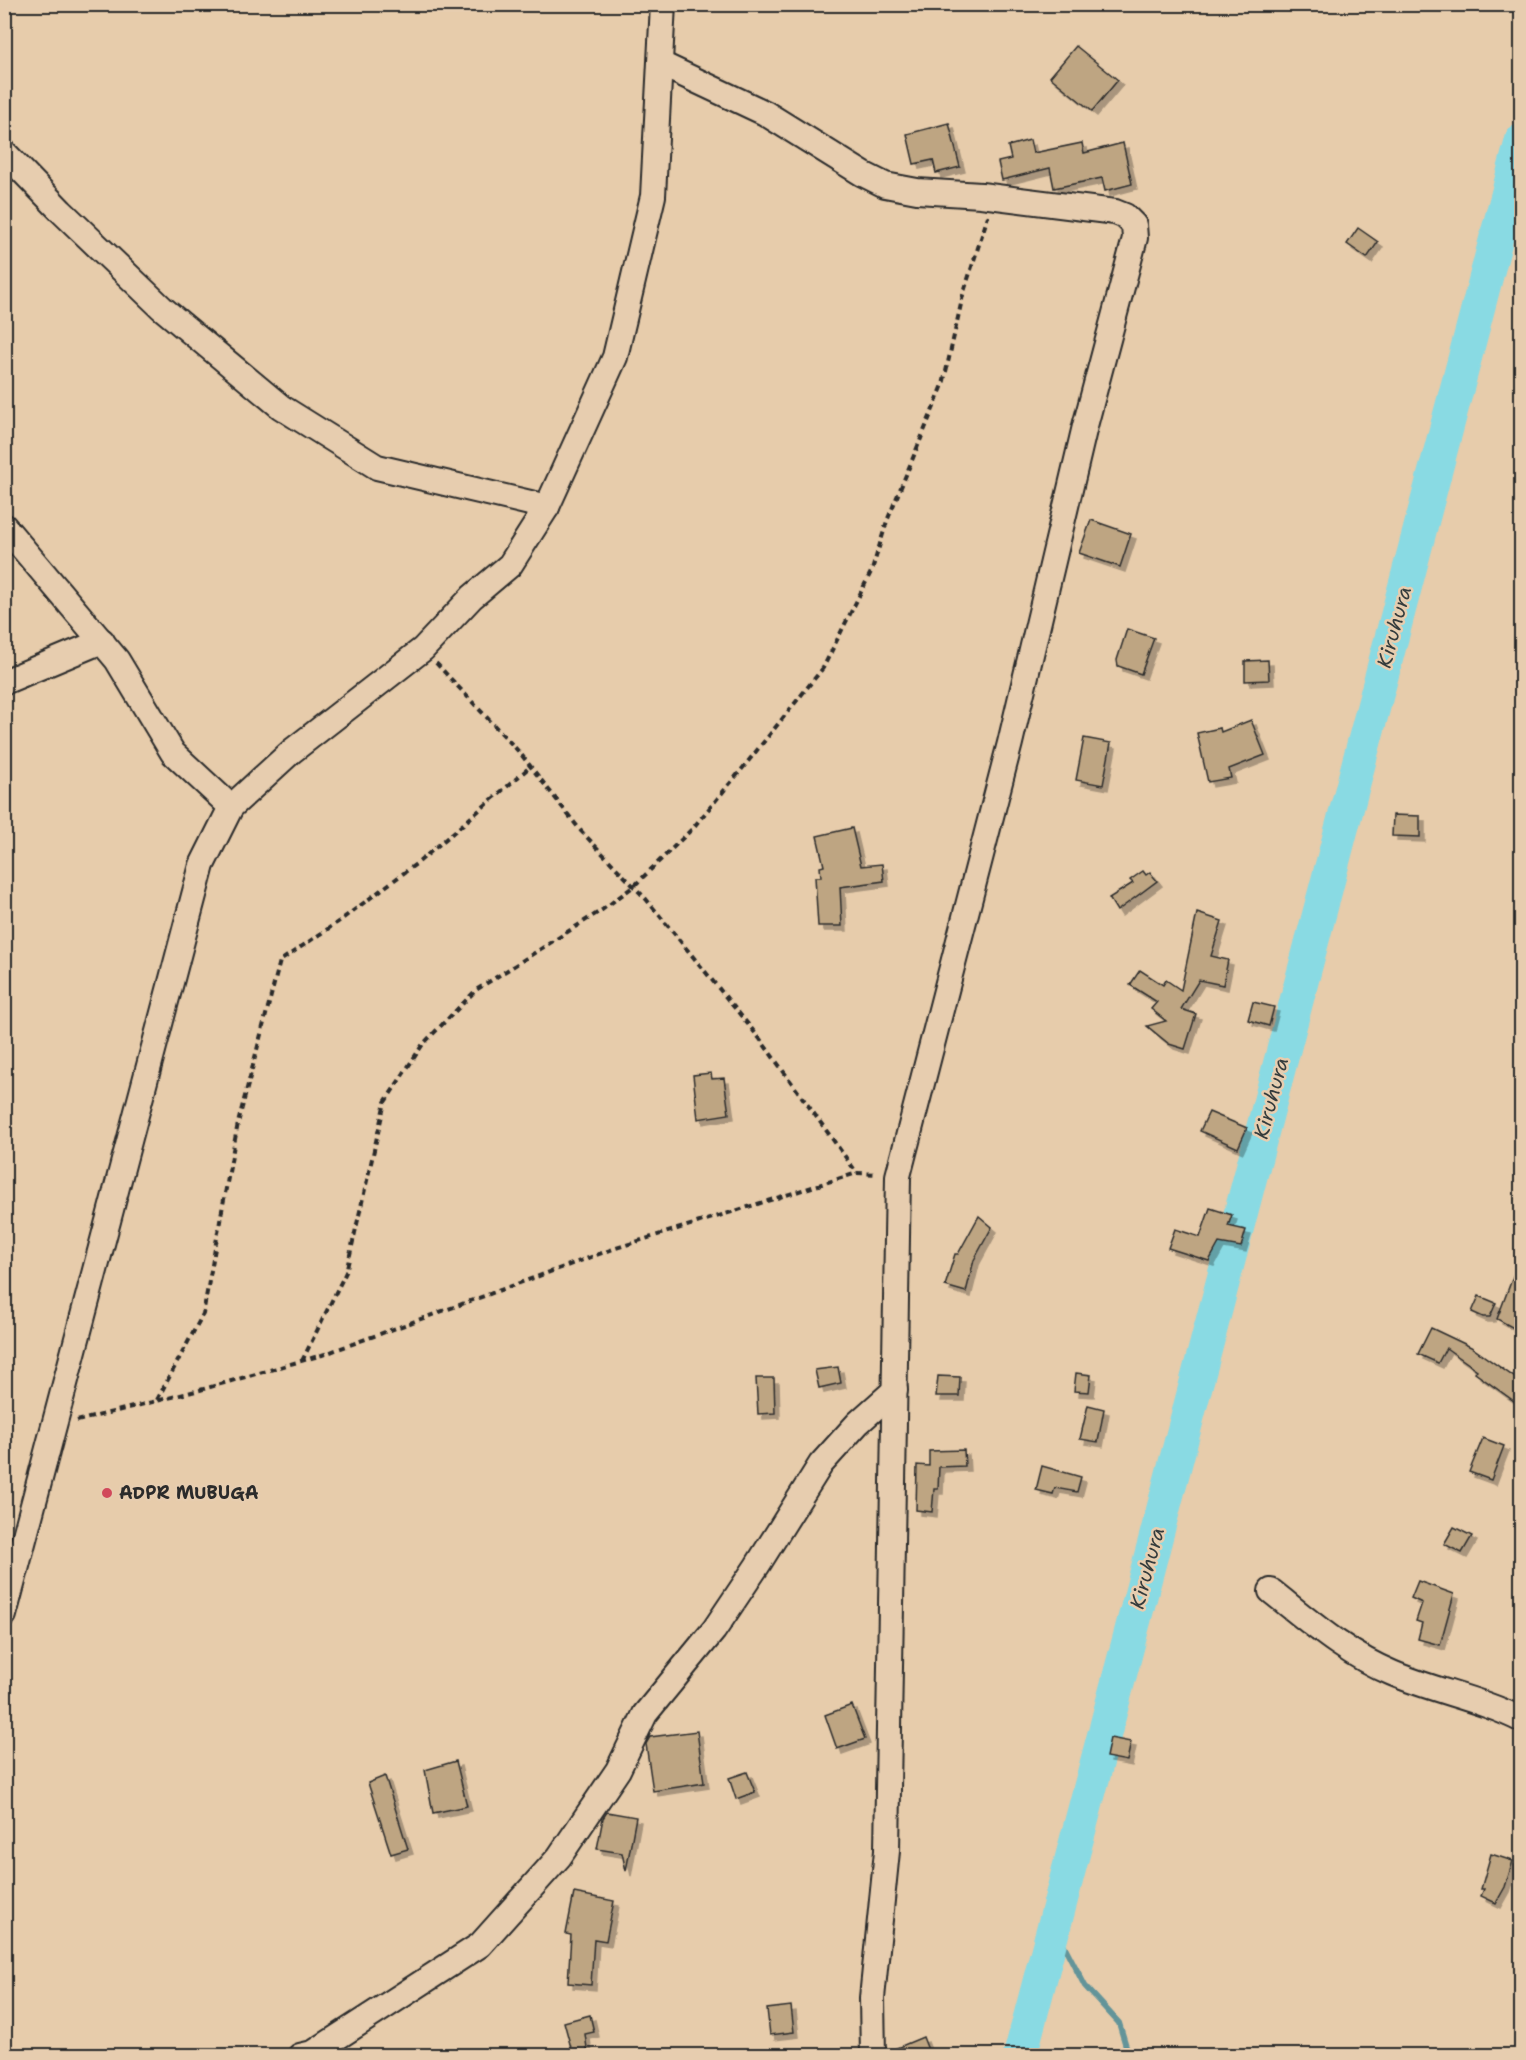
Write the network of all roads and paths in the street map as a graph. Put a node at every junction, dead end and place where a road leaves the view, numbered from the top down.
1 (663, 4) edge
2 (661, 64) junction
3 (4, 152) edge
4 (994, 197) junction
5 (547, 507) junction
6 (4, 526) edge
7 (102, 641) junction
8 (423, 649) junction
9 (4, 682) edge
10 (531, 766) junction
11 (231, 807) junction
12 (634, 886) junction
13 (857, 1173) junction
14 (898, 1176) junction
15 (302, 1360) junction
16 (895, 1390) junction
17 (156, 1401) junction
18 (53, 1427) junction
19 (11, 1556) edge
20 (1271, 1591) dead end
21 (4, 1615) edge
22 (1521, 1720) edge
23 (300, 2055) edge
24 (873, 2055) edge

1 - 2 street
2 - 4 street
2 - 5 street
3 - 5 street
4 - 12 path
4 - 14 street
5 - 8 street
6 - 7 street
7 - 9 street
7 - 11 street
8 - 10 path
8 - 11 street
10 - 12 path
10 - 17 path
11 - 18 street
12 - 13 path
12 - 15 path
13 - 14 path
13 - 15 path
14 - 16 street
15 - 17 path
16 - 23 street
16 - 24 street
17 - 18 path
18 - 19 street
19 - 21 street
20 - 22 street

